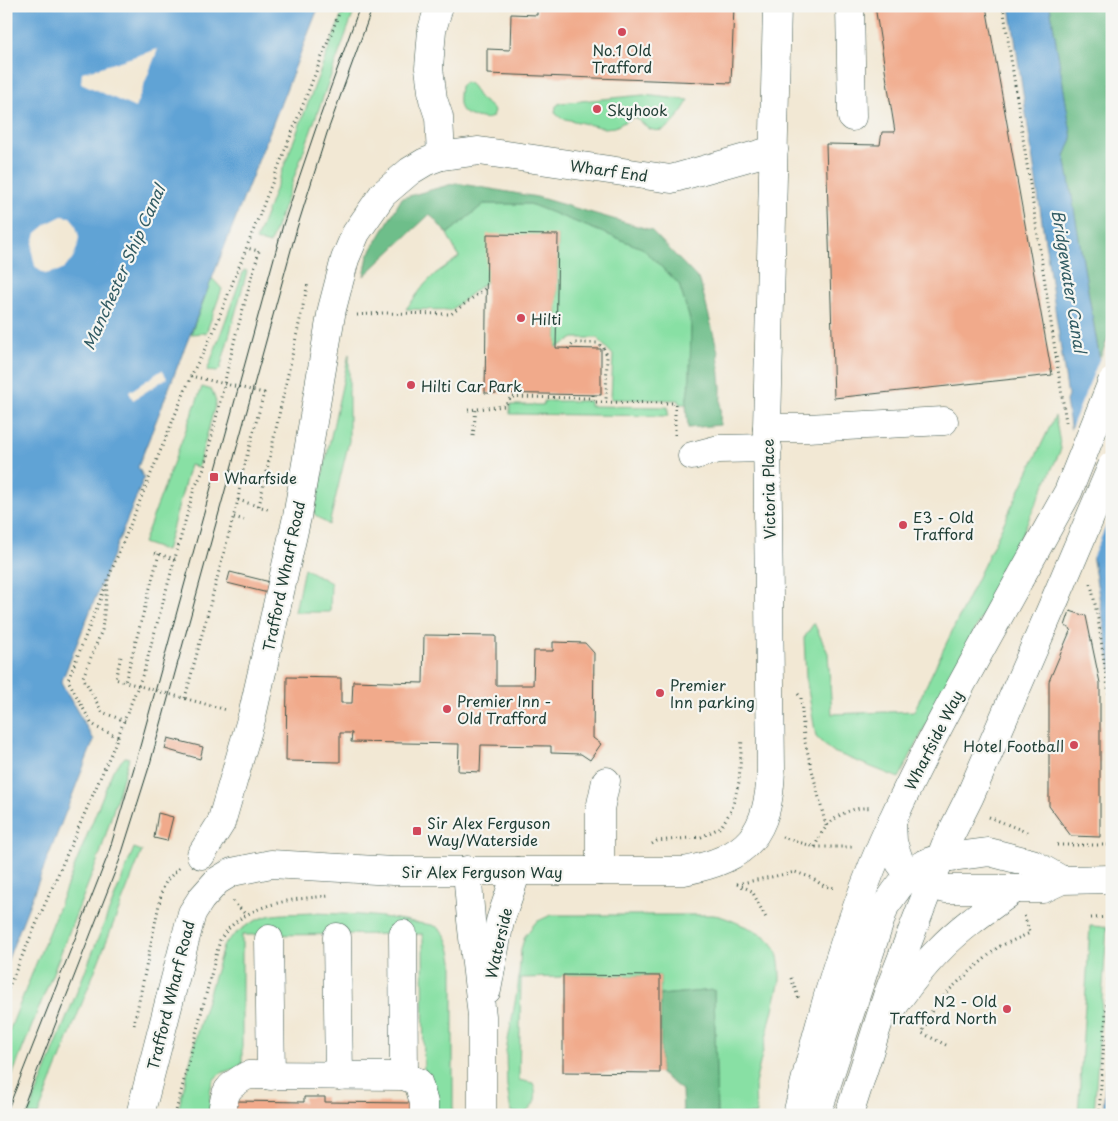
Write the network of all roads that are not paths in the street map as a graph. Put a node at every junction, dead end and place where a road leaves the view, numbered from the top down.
1 (439, 6) edge
2 (777, 6) edge
3 (850, 6) edge
4 (852, 117) dead end
5 (774, 150) junction
6 (441, 156) junction
7 (336, 289) joint
8 (1112, 382) edge
9 (944, 421) dead end
10 (768, 438) junction
11 (683, 446) road end
12 (1112, 466) edge
13 (606, 781) dead end
14 (883, 814) junction
15 (201, 854) dead end
16 (945, 858) junction
17 (271, 864) joint
18 (694, 869) joint
19 (467, 870) junction
20 (517, 871) junction
21 (600, 871) junction
22 (1112, 879) edge
23 (919, 880) junction
24 (1067, 880) junction
25 (1019, 900) junction
26 (403, 934) dead end
27 (337, 937) dead end
28 (270, 939) dead end
29 (482, 1016) junction
30 (877, 1028) junction
31 (271, 1076) junction
32 (339, 1076) junction
33 (404, 1076) junction
34 (140, 1115) edge
35 (222, 1115) edge
36 (424, 1115) edge
37 (482, 1115) edge
38 (797, 1115) edge
39 (814, 1115) edge
40 (849, 1115) edge

1 - 6 main road
2 - 5 main road, Victoria Place
3 - 4 main road
5 - 6 main road, Wharf End
5 - 10 main road, Victoria Place
6 - 7 main road, Wharf End
7 - 15 main road, Trafford Wharf Road
8 - 14 main road, Wharfside Way, bridge
9 - 10 main road
10 - 11 main road
10 - 18 main road, Victoria Place
12 - 16 main road, bridge
13 - 21 main road
14 - 23 main road
14 - 38 main road, Wharfside Way
16 - 23 main road
16 - 24 main road
17 - 19 main road, Sir Alex Ferguson Way
17 - 34 main road, Trafford Wharf Road
18 - 21 main road, Sir Alex Ferguson Way
19 - 20 main road, Sir Alex Ferguson Way
19 - 29 main road, Waterside
20 - 21 main road, Sir Alex Ferguson Way
20 - 29 main road, Waterside
22 - 24 main road
23 - 25 main road
23 - 30 main road
23 - 39 main road
24 - 25 main road
25 - 30 main road
26 - 33 main road
27 - 32 main road
28 - 31 main road
29 - 37 main road, Waterside
30 - 40 main road
31 - 32 main road
31 - 35 main road
32 - 33 main road
33 - 36 main road

